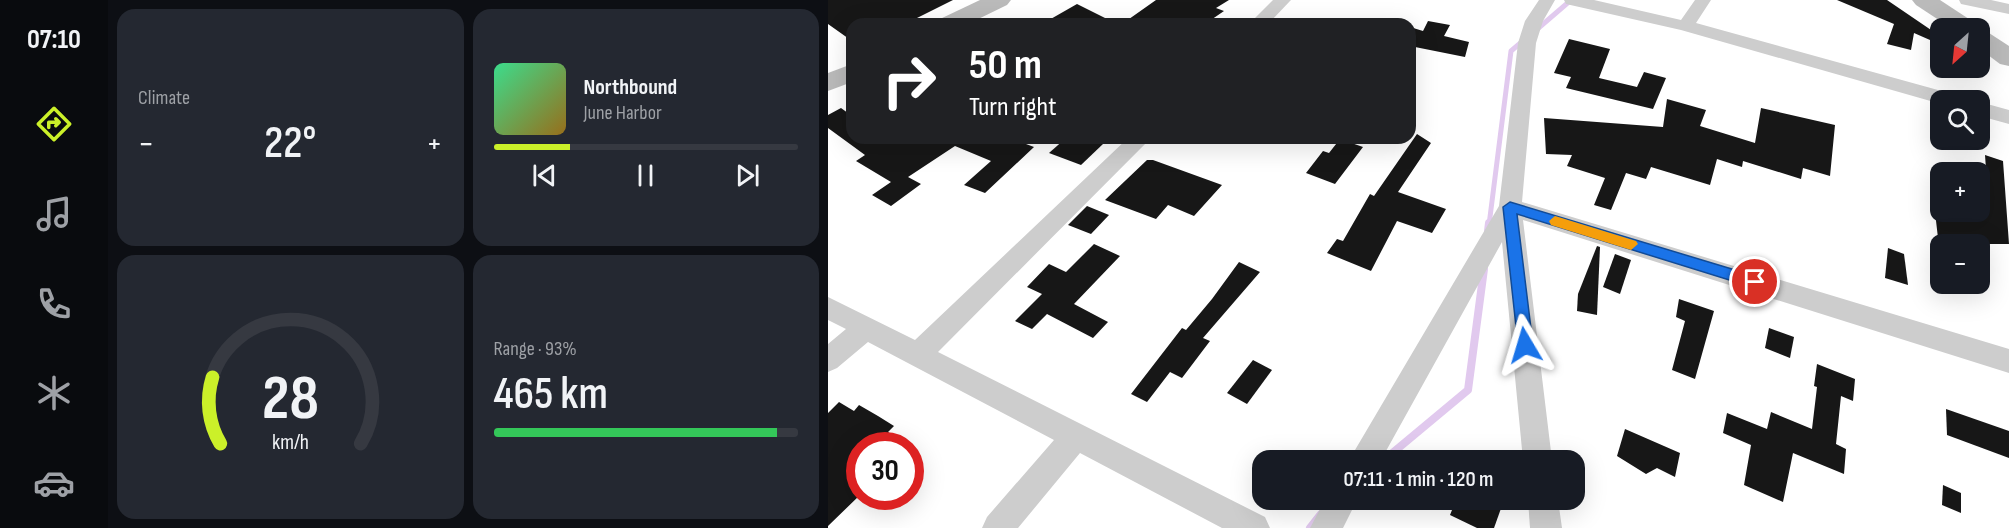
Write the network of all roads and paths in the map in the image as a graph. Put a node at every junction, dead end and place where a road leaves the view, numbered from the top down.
1 (999, 0) edge
2 (1283, 0) edge
3 (1547, 0) edge
4 (1572, 0) edge
5 (1703, 0) edge
6 (1924, 0) edge
7 (1967, 0) edge
8 (2009, 9) edge
9 (962, 18) edge
10 (1264, 18) edge
11 (1951, 18) edge
12 (1685, 27) junction
13 (1990, 45) edge
14 (2009, 58) edge
15 (1930, 95) edge
16 (1990, 112) edge
17 (2009, 117) edge
18 (1135, 144) edge
19 (1510, 207) junction
20 (828, 308) edge
21 (866, 328) junction
22 (918, 354) junction
23 (828, 360) edge
24 (2009, 362) edge
25 (1076, 436) junction
26 (1371, 450) edge
27 (1537, 450) edge
28 (1336, 510) edge
29 (1544, 510) edge
30 (998, 528) edge
31 (1254, 528) edge
32 (1326, 528) edge
33 (1546, 528) edge

1 - 9 main road
2 - 10 street
3 - 19 street
4 - 12 street
5 - 12 street
6 - 11 main road
7 - 8 street
12 - 15 street
13 - 14 main road
16 - 17 street
18 - 22 street
19 - 24 street
19 - 26 street
19 - 27 street
20 - 21 street
21 - 22 street
21 - 23 street
22 - 25 street
25 - 30 street
25 - 31 street
28 - 32 street
29 - 33 street

